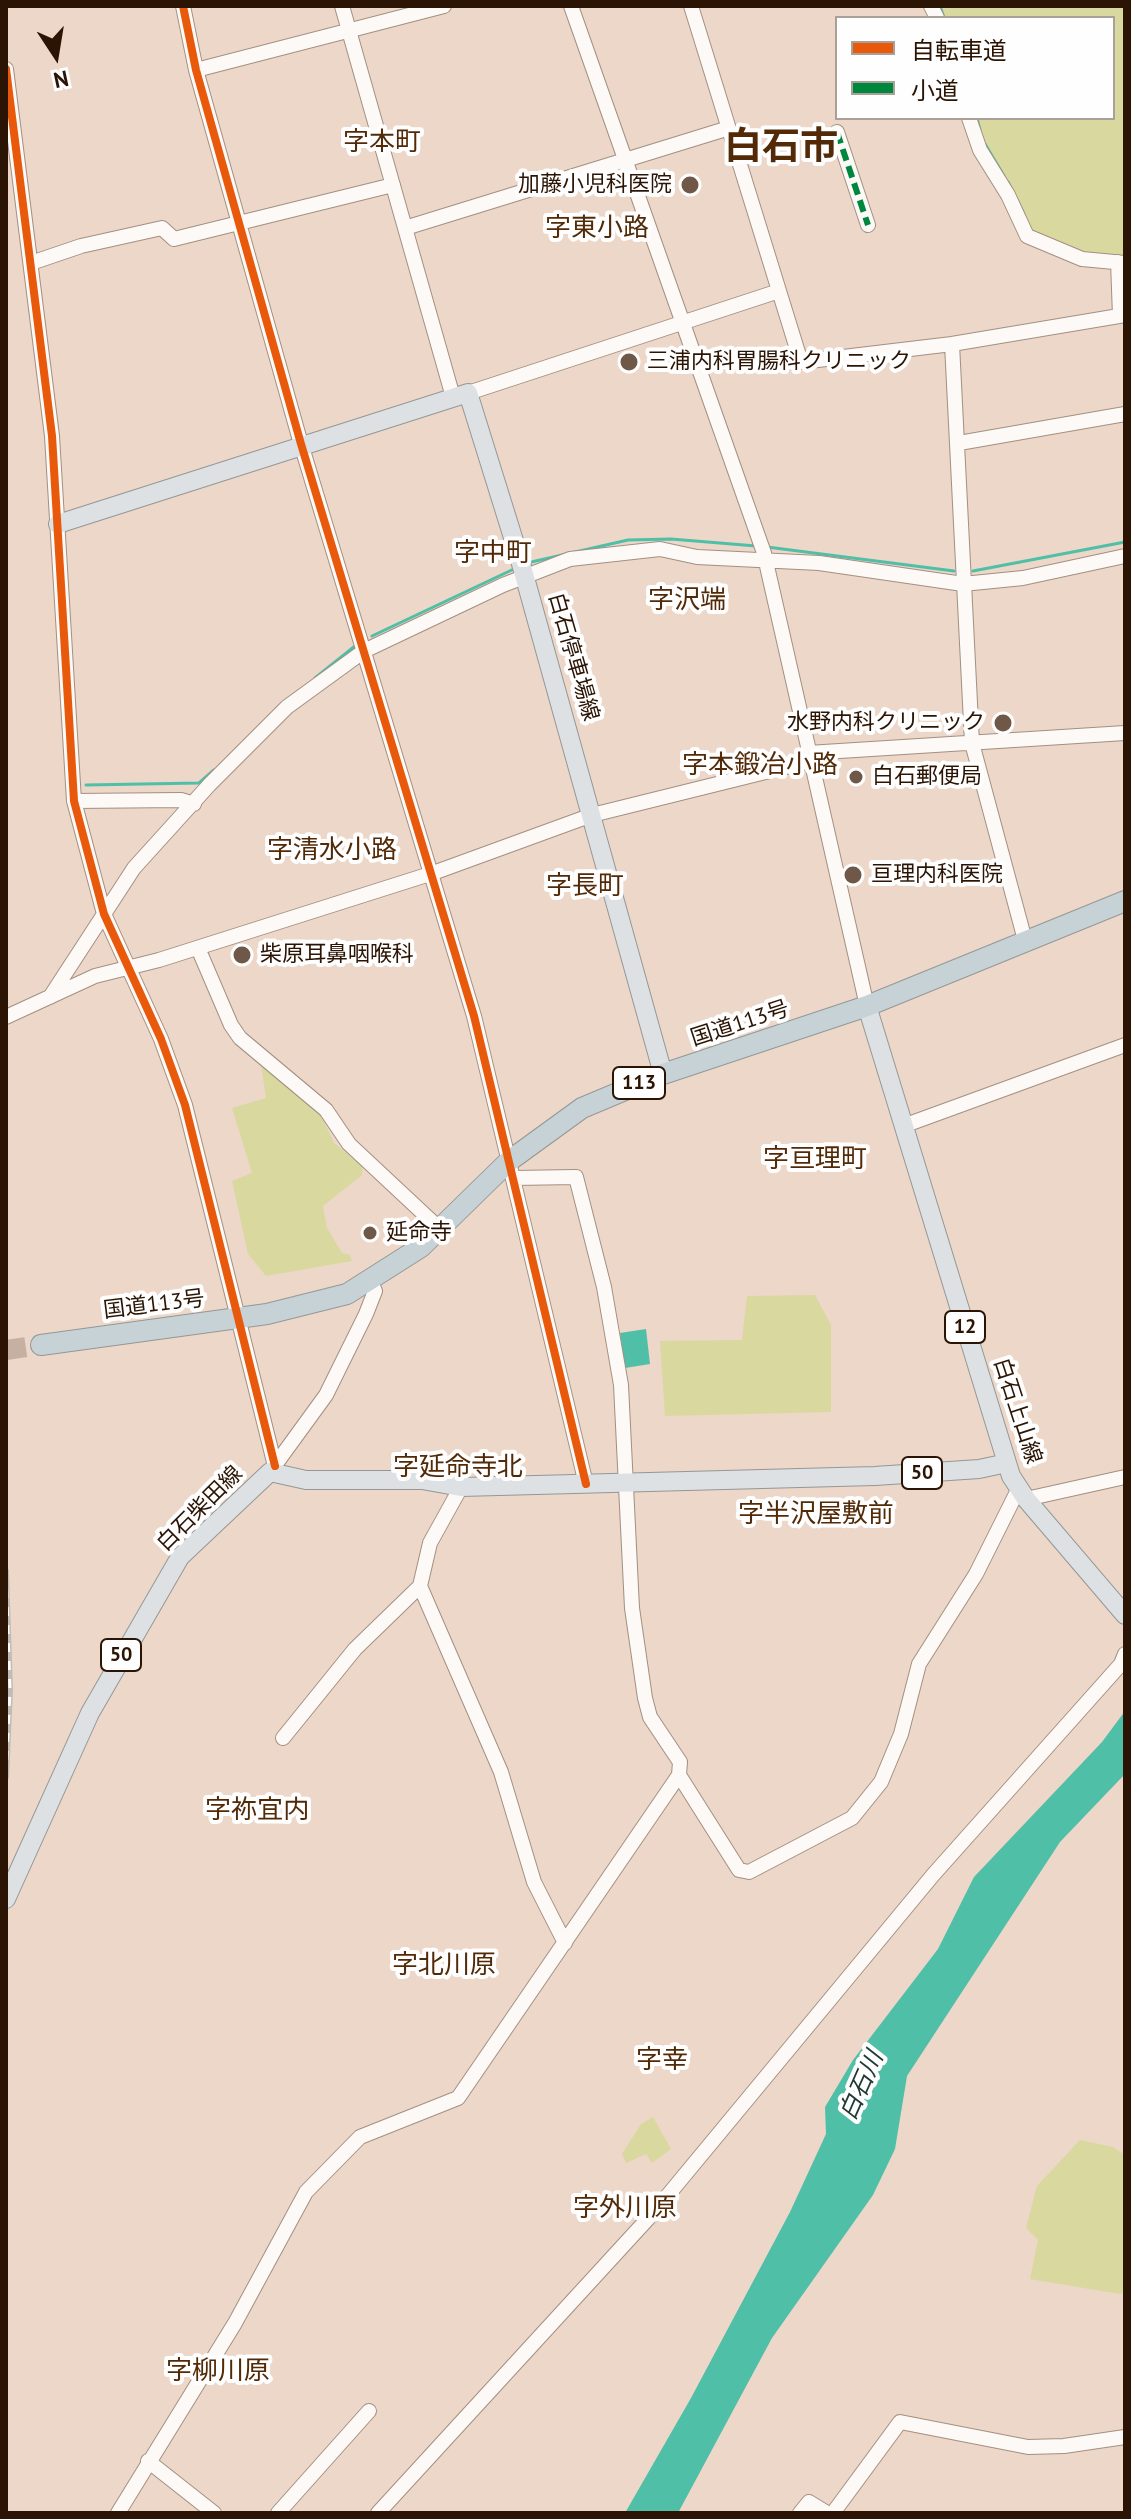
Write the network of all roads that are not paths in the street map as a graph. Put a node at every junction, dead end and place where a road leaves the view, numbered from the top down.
1 (183, 6) edge
2 (342, 6) edge
3 (444, 6) edge
4 (571, 6) edge
5 (691, 6) edge
6 (349, 31) junction
7 (6, 69) edge
8 (196, 70) junction
9 (970, 120) edge
10 (729, 128) junction
11 (837, 132) dead end
12 (625, 161) junction
13 (393, 185) junction
14 (240, 223) junction
15 (868, 225) dead end
16 (405, 228) junction
17 (31, 263) junction
18 (1121, 263) edge
19 (779, 291) junction
20 (1122, 316) edge
21 (682, 323) junction
22 (952, 344) junction
23 (460, 395) junction
24 (1125, 414) edge
25 (959, 443) junction
26 (301, 444) junction
27 (58, 524) junction
28 (764, 551) junction
29 (1125, 556) edge
30 (523, 570) junction
31 (963, 584) junction
32 (364, 651) junction
33 (1125, 733) edge
34 (972, 743) junction
35 (809, 757) junction
36 (74, 801) junction
37 (194, 804) junction
38 (592, 815) junction
39 (433, 873) junction
40 (1125, 902) edge
41 (104, 914) junction
42 (1026, 944) junction
43 (198, 948) junction
44 (126, 967) junction
45 (50, 997) junction
46 (867, 1006) junction
47 (6, 1017) edge
48 (1125, 1045) edge
49 (663, 1074) junction
50 (903, 1126) junction
51 (511, 1169) junction
52 (440, 1229) junction
53 (371, 1282) junction
54 (235, 1319) junction
55 (41, 1345) tunnel mouth
56 (1007, 1463) junction
57 (272, 1469) junction
58 (1125, 1477) edge
59 (626, 1482) junction
60 (586, 1484) junction
61 (461, 1487) junction
62 (1022, 1494) junction
63 (420, 1586) junction
64 (1125, 1615) edge
65 (1125, 1654) edge
66 (283, 1738) dead end
67 (679, 1775) junction
68 (12, 1874) edge
69 (6, 1899) edge
70 (565, 1943) junction
71 (369, 2411) dead end
72 (1125, 2437) edge
73 (148, 2461) junction
74 (118, 2513) edge
75 (214, 2513) edge
76 (278, 2513) edge
77 (378, 2513) edge
78 (800, 2513) edge
79 (827, 2513) edge
80 (833, 2513) edge

1 - 8 street
2 - 6 street
3 - 6 street
4 - 12 street
5 - 10 street
6 - 8 street
6 - 13 street
7 - 17 street
8 - 14 street
9 - 18 street
10 - 12 street
10 - 19 street
11 - 15 street
12 - 16 street
12 - 21 street
13 - 14 street
13 - 16 street
14 - 17 street
14 - 26 street
16 - 23 street
17 - 27 street
18 - 20 street
19 - 21 street
19 - 22 street
20 - 22 street
21 - 23 street
21 - 28 street
22 - 25 street
23 - 26 main road
23 - 30 main road, 白石停車場線
24 - 25 street
25 - 31 street
26 - 27 main road
26 - 32 street
27 - 36 street
28 - 30 street
28 - 31 street
28 - 35 street
29 - 31 street
30 - 32 street
30 - 38 main road, 白石停車場線
31 - 34 street
32 - 37 street
32 - 39 street
33 - 34 street
34 - 35 street
34 - 42 street
35 - 38 street
35 - 46 street
36 - 37 street
36 - 41 street
37 - 41 street
38 - 39 street
38 - 49 main road, 白石停車場線
39 - 43 street
39 - 51 street
40 - 42 highway, 国道113号 / 113
41 - 44 street
41 - 45 street
42 - 46 highway, 国道113号 / 113
43 - 44 street
43 - 52 street
44 - 45 street
44 - 54 street
45 - 47 street
46 - 49 highway, 国道113号 / 113
46 - 50 main road, 白石上山線 / 12
48 - 50 street
49 - 51 highway, 国道113号 / 113
50 - 56 main road, 白石上山線 / 12
51 - 52 highway, 国道113号 / 113
51 - 59 street
51 - 60 street
52 - 53 highway, 国道113号 / 113
53 - 54 highway, 国道113号 / 113
53 - 57 street
54 - 55 highway, 国道113号 / 113
54 - 57 street
56 - 59 main road, 白石柴田線 / 50
56 - 62 main road, 白石上山線 / 12
57 - 61 main road, 白石柴田線 / 50
57 - 68 main road, 白石柴田線 / 50
58 - 62 street
59 - 60 main road, 白石柴田線 / 50
59 - 67 street
60 - 61 main road, 白石柴田線 / 50
61 - 63 street
62 - 64 main road, 白石上山線 / 12
62 - 67 street
63 - 66 street
63 - 70 street
65 - 77 street
67 - 70 street
68 - 69 main road, 白石柴田線 / 50
70 - 73 street
71 - 76 street
72 - 80 street
73 - 74 street
73 - 75 street
78 - 79 street

